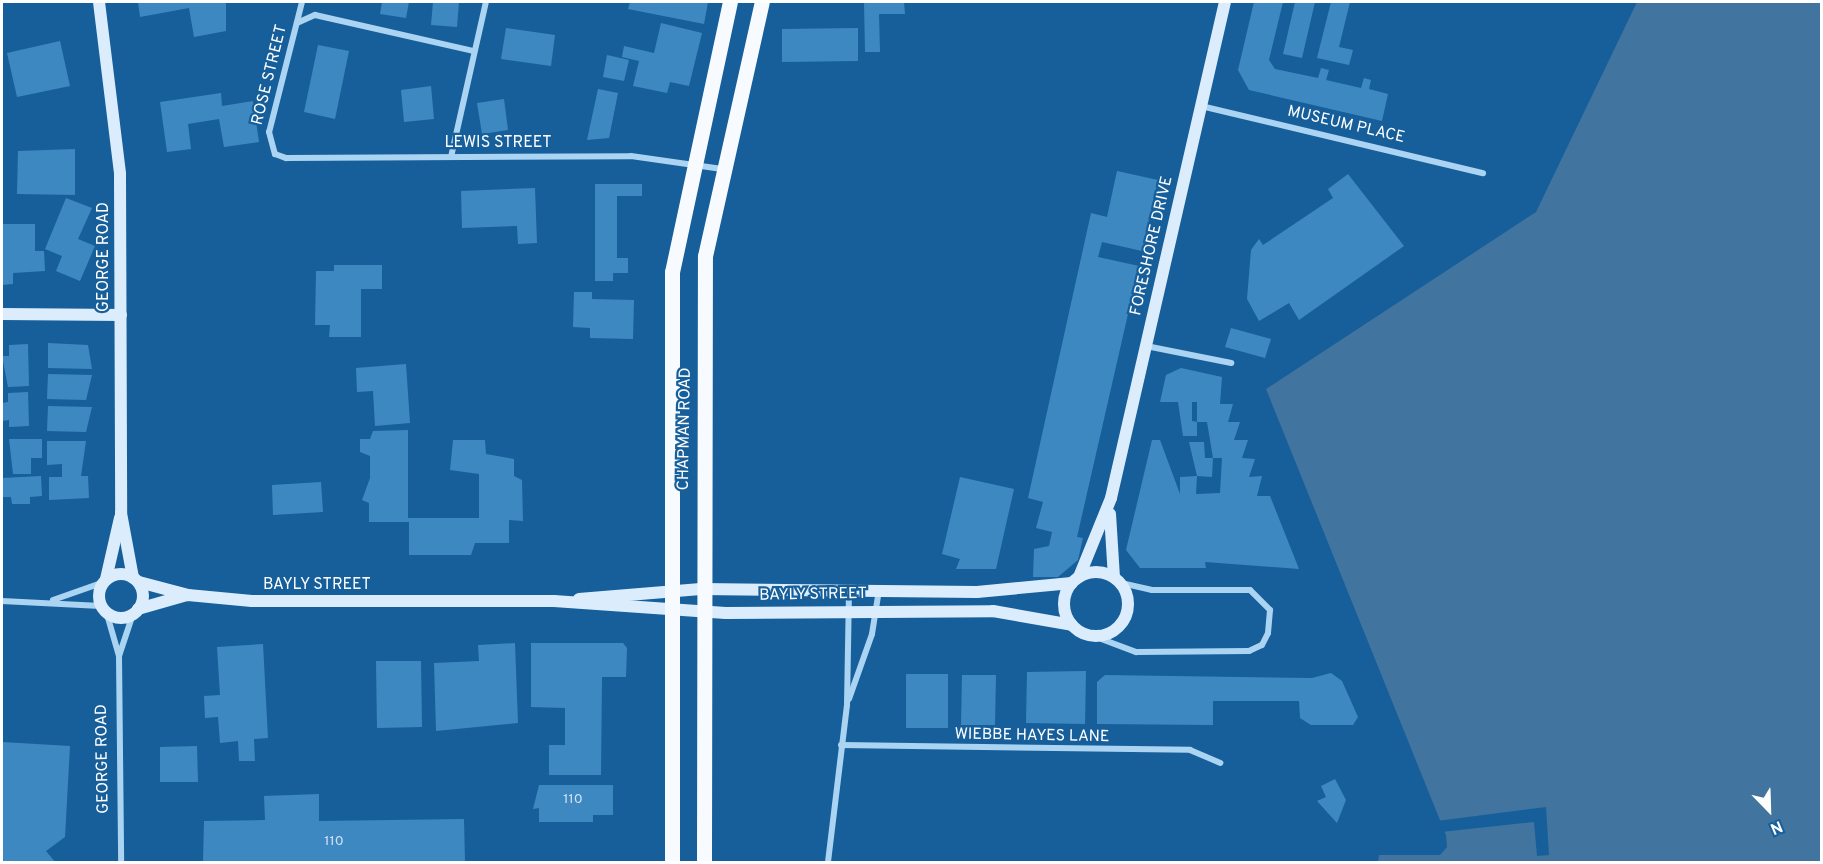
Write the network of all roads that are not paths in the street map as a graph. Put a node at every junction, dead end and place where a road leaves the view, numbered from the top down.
1 (99, 2) edge
2 (302, 2) edge
3 (486, 2) edge
4 (729, 2) edge
5 (762, 2) edge
6 (1225, 2) edge
7 (297, 23) junction
8 (473, 51) junction
9 (1201, 106) junction
10 (275, 154) joint
11 (451, 157) junction
12 (692, 164) junction
13 (722, 169) junction
14 (1484, 173) dead end
15 (2, 314) edge
16 (121, 315) junction
17 (1146, 346) junction
18 (1231, 363) dead end
19 (1111, 498) junction
20 (121, 513) junction
21 (105, 580) junction
22 (136, 580) junction
23 (1075, 580) junction
24 (1118, 580) junction
25 (849, 589) junction
26 (879, 589) junction
27 (701, 590) junction
28 (670, 591) junction
29 (188, 595) junction
30 (2, 601) edge
31 (52, 601) junction
32 (554, 601) junction
33 (103, 609) junction
34 (136, 611) junction
35 (670, 611) junction
36 (701, 611) junction
37 (876, 611) junction
38 (848, 612) junction
39 (1072, 625) junction
40 (1096, 637) junction
41 (119, 656) junction
42 (847, 705) junction
43 (841, 745) junction
44 (1220, 763) dead end
45 (121, 862) edge
46 (672, 862) edge
47 (704, 862) edge
48 (828, 862) edge

1 - 16 street, GEORGE ROAD
2 - 7 street, ROSE STREET
3 - 8 street
4 - 12 main road, CHAPMAN ROAD
5 - 13 main road, CHAPMAN ROAD
6 - 9 street, FORESHORE DRIVE
7 - 8 street
7 - 10 street, ROSE STREET
8 - 11 street
9 - 14 street, MUSEUM PLACE
9 - 17 street, FORESHORE DRIVE
10 - 11 street, LEWIS STREET
11 - 12 street, LEWIS STREET
12 - 13 street, LEWIS STREET
12 - 28 main road, CHAPMAN ROAD
13 - 27 main road, CHAPMAN ROAD
15 - 16 street
16 - 20 street, GEORGE ROAD
17 - 18 street
17 - 19 street, FORESHORE DRIVE
19 - 23 street, FORESHORE DRIVE
19 - 24 street, FORESHORE DRIVE
20 - 21 street, GEORGE ROAD
20 - 22 street, GEORGE ROAD
21 - 22 street
21 - 31 street
21 - 33 street
22 - 29 street, BAYLY STREET
22 - 34 street
23 - 24 street
23 - 26 street, BAYLY STREET
23 - 39 street
24 - 40 street
24 - 40 street
25 - 26 street, BAYLY STREET
25 - 27 street, BAYLY STREET
25 - 38 street
26 - 37 street
27 - 28 street, BAYLY STREET
27 - 36 main road, CHAPMAN ROAD
28 - 32 street, BAYLY STREET
28 - 35 main road, CHAPMAN ROAD
29 - 32 street, BAYLY STREET
29 - 34 street, BAYLY STREET
30 - 31 street
31 - 33 street
32 - 35 street, BAYLY STREET
33 - 34 street
33 - 41 street, GEORGE ROAD
34 - 41 street, GEORGE ROAD
35 - 36 street, BAYLY STREET
35 - 46 main road, CHAPMAN ROAD
36 - 38 street, BAYLY STREET
36 - 47 main road, CHAPMAN ROAD
37 - 38 street, BAYLY STREET
37 - 39 street, BAYLY STREET
37 - 42 street
38 - 42 street
39 - 40 street
41 - 45 street, GEORGE ROAD
42 - 43 street
43 - 44 street, WIEBBE HAYES LANE
43 - 48 street

